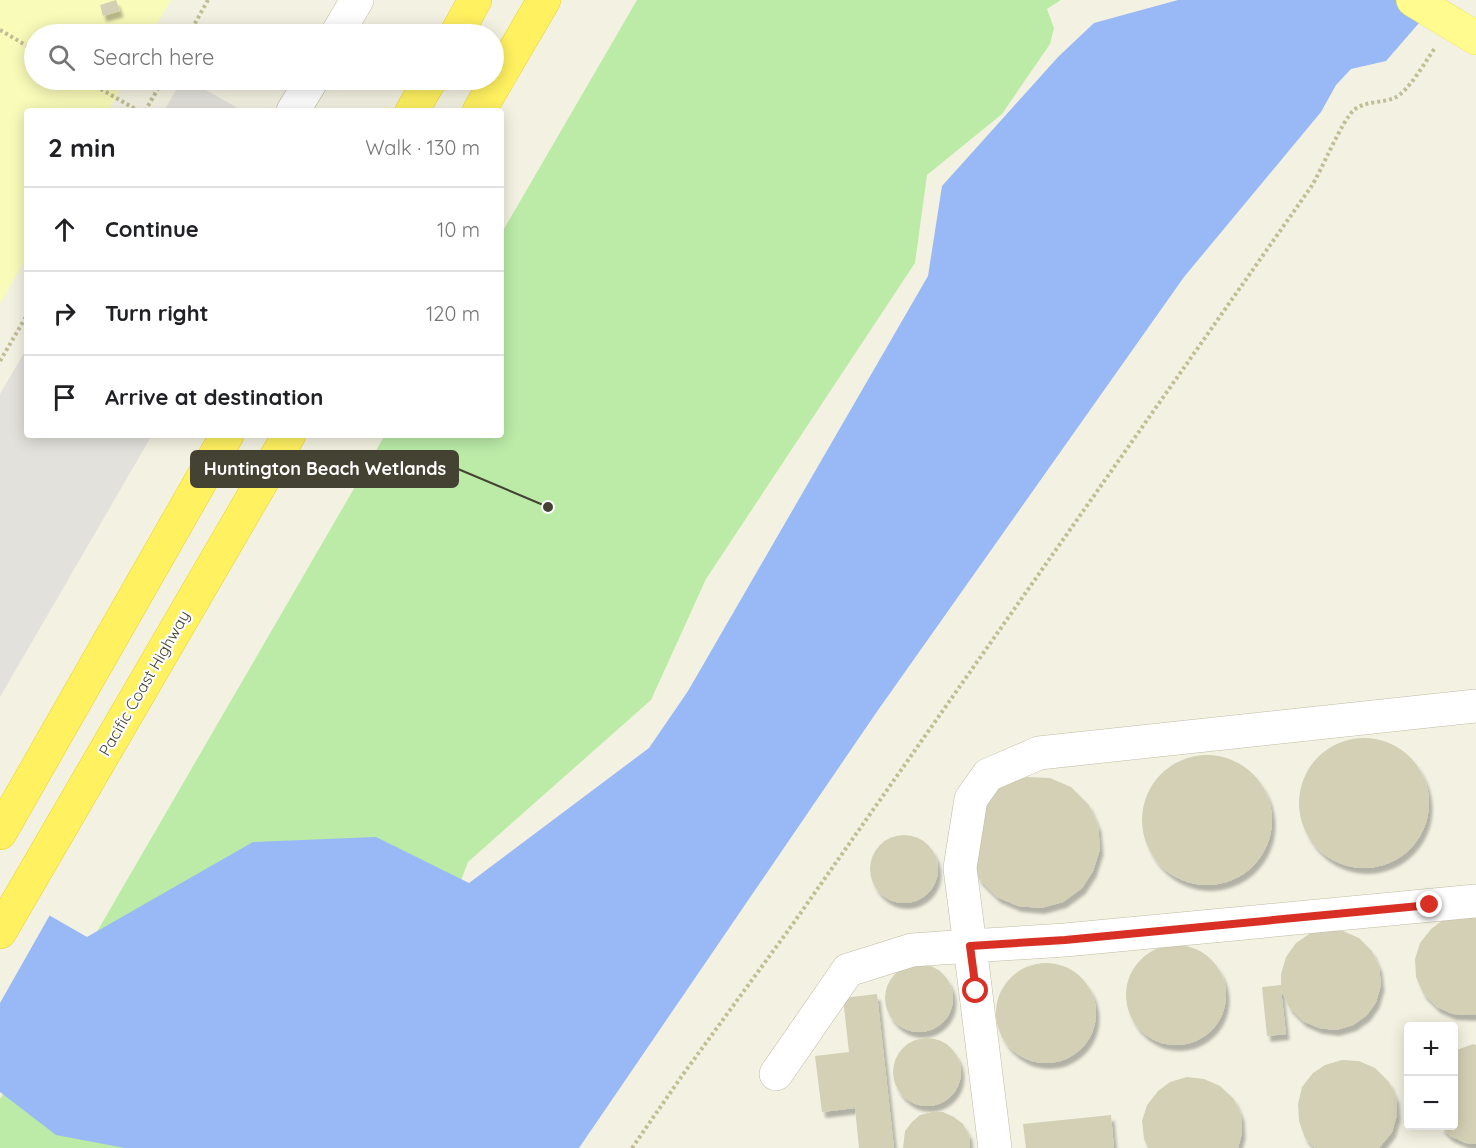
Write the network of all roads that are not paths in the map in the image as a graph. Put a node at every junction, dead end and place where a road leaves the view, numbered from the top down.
1 (357, 0) edge
2 (475, 0) edge
3 (544, 0) edge
4 (1413, 0) edge
5 (343, 24) edge
6 (462, 24) edge
7 (1464, 31) edge
8 (504, 68) edge
9 (306, 90) edge
10 (424, 90) edge
11 (491, 90) edge
12 (295, 108) edge
13 (414, 108) edge
14 (481, 108) edge
15 (224, 438) edge
16 (287, 438) edge
17 (1476, 706) edge
18 (0, 833) edge
19 (1476, 901) edge
20 (0, 932) edge
21 (970, 946) junction
22 (776, 1074) dead end
23 (994, 1148) edge

1 - 5 lane
2 - 6 highway
3 - 8 highway
4 - 7 main road
9 - 12 lane
10 - 13 highway
11 - 14 highway
15 - 18 highway
16 - 20 highway, Pacific Coast Highway
17 - 21 lane
19 - 21 lane
21 - 22 lane
21 - 23 lane

